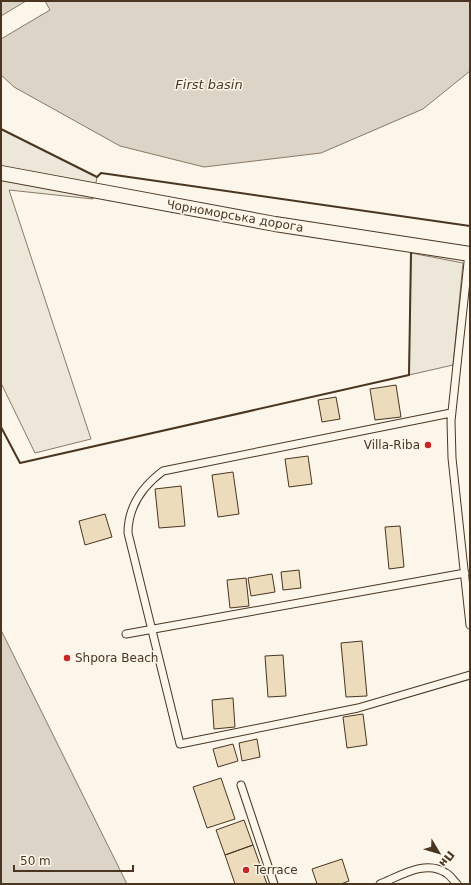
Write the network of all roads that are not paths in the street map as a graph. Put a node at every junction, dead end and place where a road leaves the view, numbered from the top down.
1 (1, 173) edge
2 (469, 254) edge
3 (451, 413) junction
4 (465, 573) junction
5 (470, 626) edge
6 (151, 629) junction
7 (126, 634) dead end
8 (470, 675) edge
9 (241, 785) dead end
10 (274, 884) edge
11 (380, 884) edge
12 (457, 884) edge

1 - 2 street, Чорноморська дорога
2 - 3 lane
3 - 4 lane
3 - 6 lane
4 - 5 lane
4 - 6 lane
6 - 7 lane
6 - 8 lane
9 - 10 lane
11 - 12 lane

